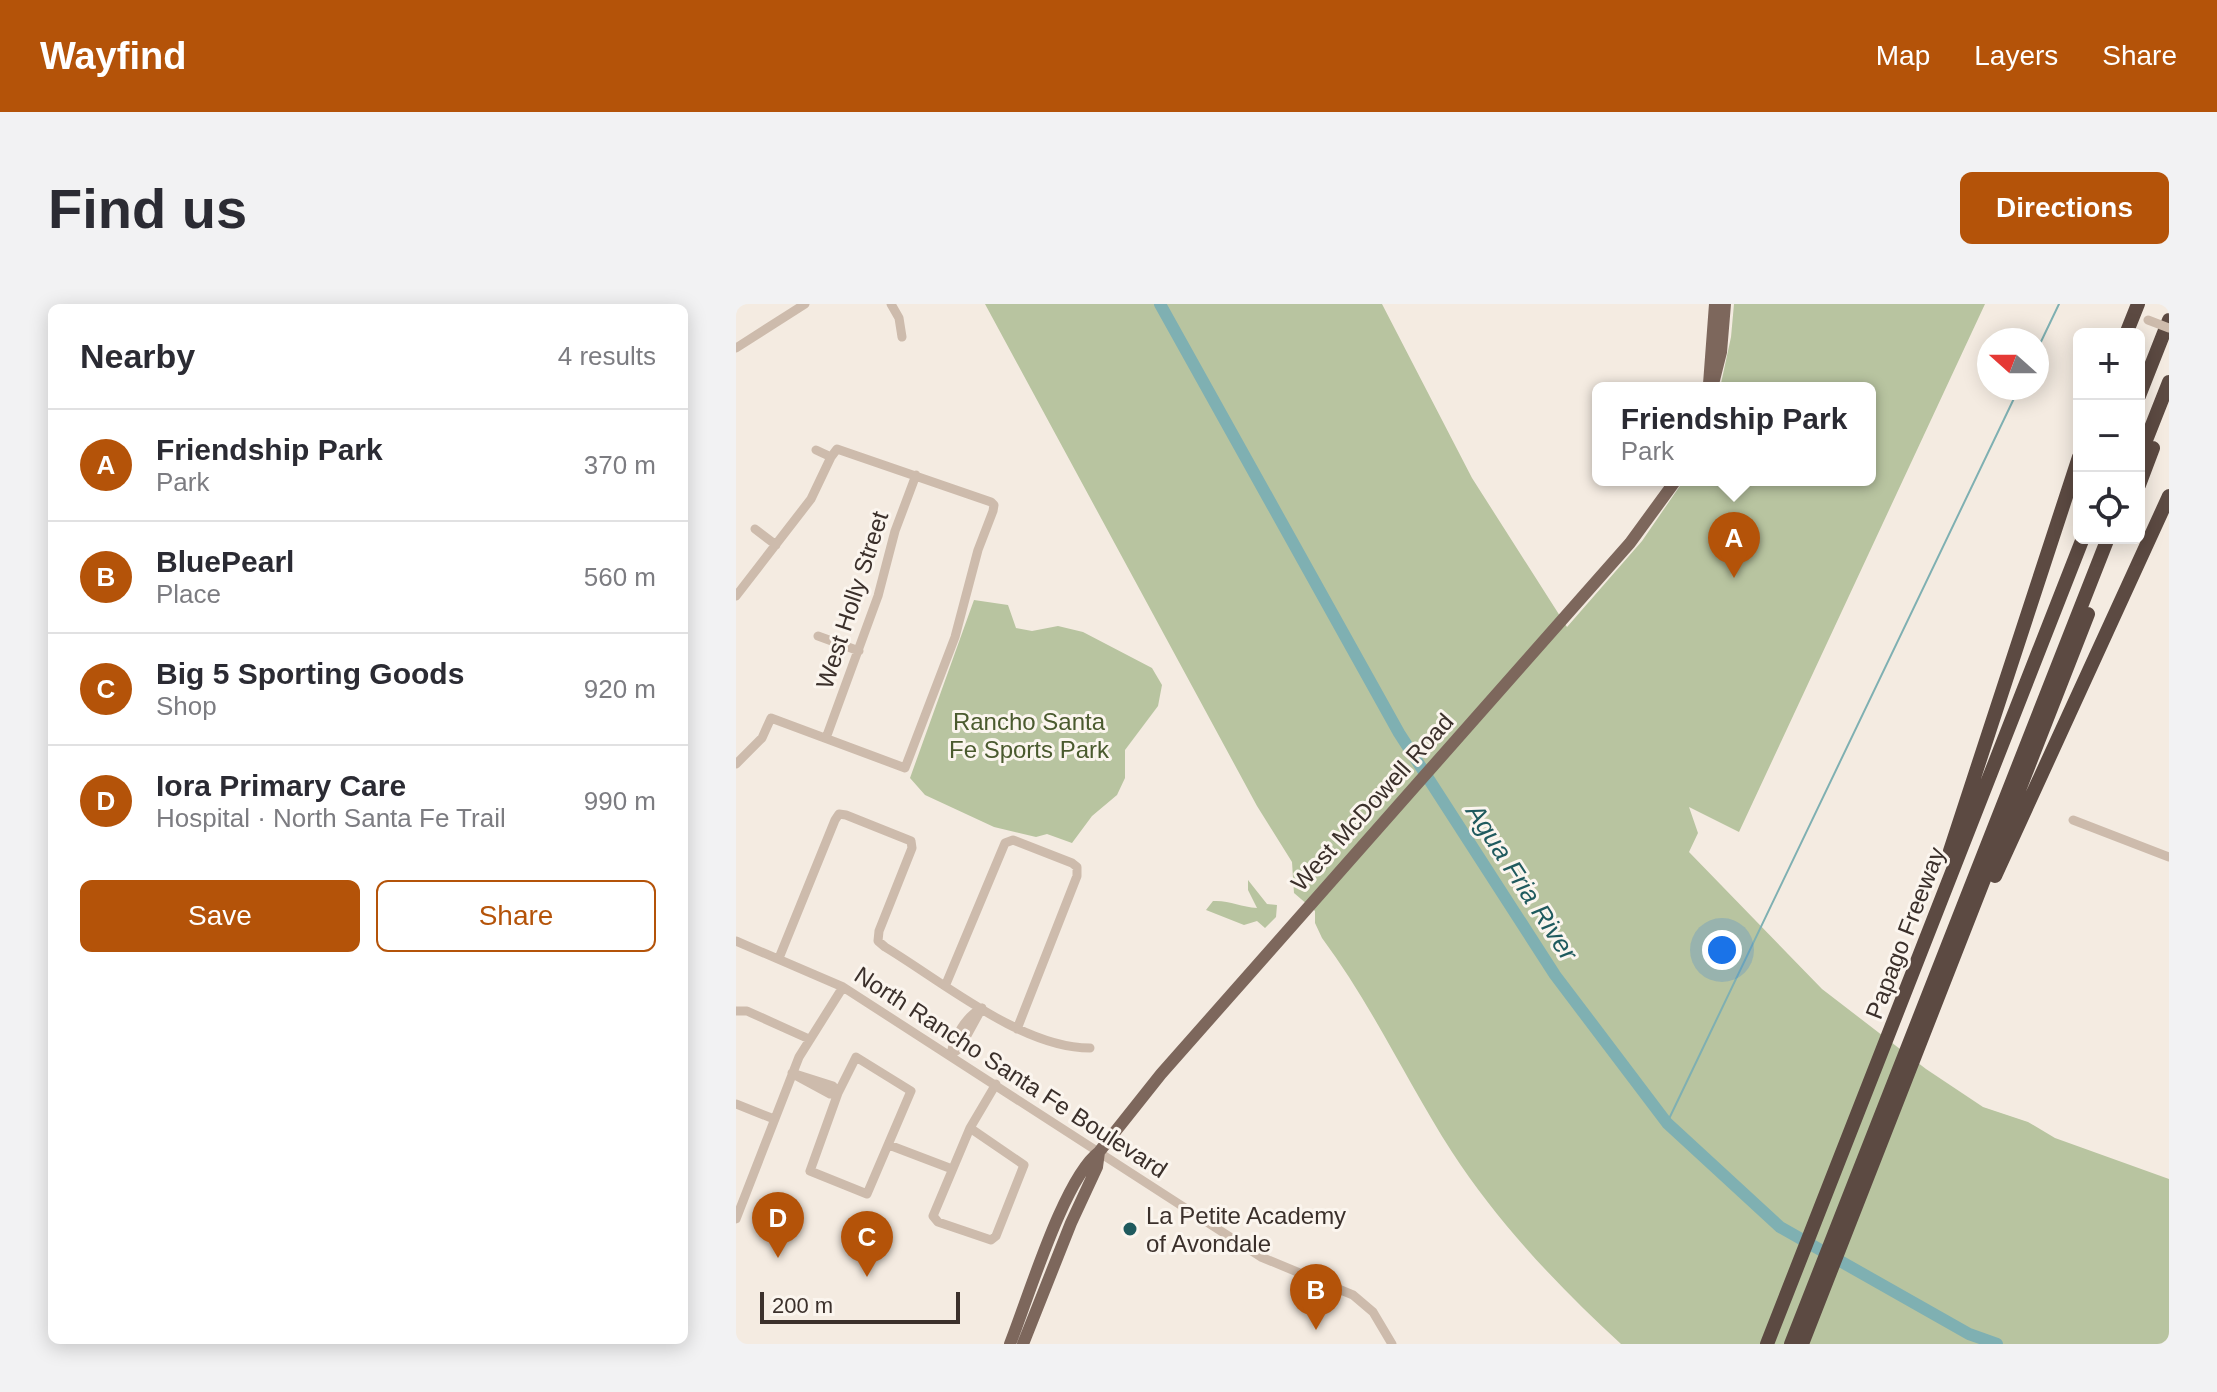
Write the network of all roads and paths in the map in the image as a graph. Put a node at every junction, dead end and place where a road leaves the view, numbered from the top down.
1 (805, 304) edge
2 (891, 304) edge
3 (1715, 304) edge
4 (1725, 304) edge
5 (2140, 313) edge
6 (2169, 320) edge
7 (2169, 328) edge
8 (902, 337) dead end
9 (736, 348) edge
10 (2145, 381) edge
11 (1710, 382) edge
12 (1712, 382) edge
13 (2169, 382) edge
14 (2169, 408) edge
15 (2145, 443) edge
16 (816, 450) dead end
17 (831, 457) junction
18 (2074, 472) edge
19 (2144, 472) edge
20 (916, 475) junction
21 (1672, 486) edge
22 (2169, 496) edge
23 (755, 529) dead end
24 (2081, 544) edge
25 (2106, 544) edge
26 (2116, 544) edge
27 (776, 545) junction
28 (736, 596) edge
29 (818, 636) dead end
30 (859, 651) junction
31 (826, 738) junction
32 (736, 764) edge
33 (2073, 820) dead end
34 (2169, 857) edge
35 (1933, 921) junction
36 (1967, 924) junction
37 (736, 941) edge
38 (779, 958) junction
39 (946, 984) junction
40 (843, 987) junction
41 (982, 1008) junction
42 (736, 1011) edge
43 (1921, 1027) junction
44 (1017, 1029) junction
45 (809, 1039) junction
46 (1090, 1048) dead end
47 (951, 1055) junction
48 (792, 1073) junction
49 (996, 1084) junction
50 (838, 1093) junction
51 (736, 1104) edge
52 (774, 1119) junction
53 (970, 1128) junction
54 (889, 1145) junction
55 (1099, 1152) junction
56 (952, 1169) junction
57 (736, 1219) edge
58 (1010, 1344) edge
59 (1023, 1344) edge
60 (1392, 1344) edge
61 (1767, 1344) edge
62 (1791, 1344) edge
63 (1802, 1344) edge

1 - 9 street
2 - 8 street
3 - 11 main road
4 - 12 main road
5 - 7 street, bridge
6 - 10 highway
13 - 15 highway
14 - 19 highway
16 - 17 street
17 - 20 street
17 - 27 street
18 - 35 highway
20 - 30 street, West Holly Street
20 - 31 street
21 - 55 main road, West McDowell Road
22 - 36 highway
23 - 27 street
24 - 35 highway, Papago Freeway
25 - 43 highway
26 - 36 highway
27 - 28 street
29 - 30 street
30 - 31 street, West Holly Street
31 - 32 street
33 - 34 street
35 - 61 highway, Papago Freeway
36 - 43 highway
37 - 38 street, North Rancho Santa Fe Boulevard
38 - 39 street
38 - 40 street, North Rancho Santa Fe Boulevard
39 - 41 street
39 - 44 street
40 - 45 street
40 - 47 street, North Rancho Santa Fe Boulevard
41 - 44 street
41 - 47 street
42 - 45 street
43 - 62 highway
43 - 63 highway
44 - 46 street
45 - 48 street
47 - 49 street, North Rancho Santa Fe Boulevard
48 - 50 street
48 - 52 street
49 - 53 street
49 - 55 street, North Rancho Santa Fe Boulevard
50 - 54 street
50 - 54 street
51 - 52 street
52 - 57 street
53 - 56 street
53 - 56 street
54 - 56 street
55 - 58 main road, West McDowell Road
55 - 59 main road, West McDowell Road
55 - 60 street, North Rancho Santa Fe Boulevard

